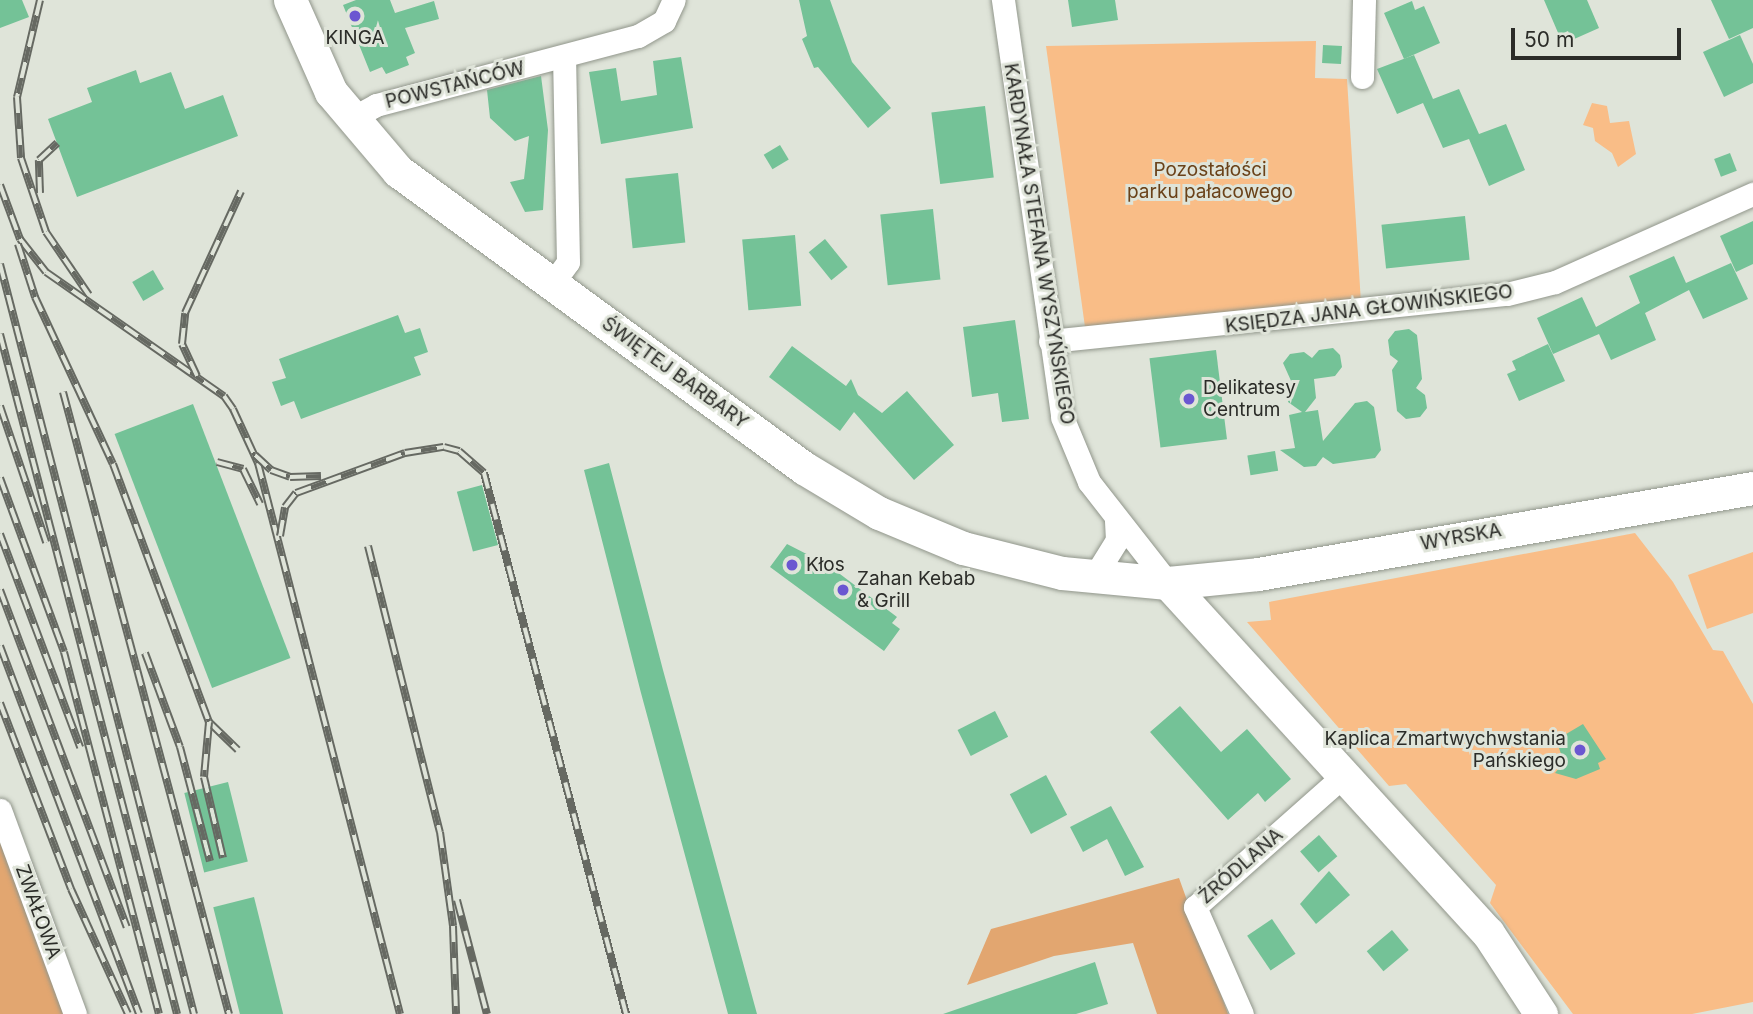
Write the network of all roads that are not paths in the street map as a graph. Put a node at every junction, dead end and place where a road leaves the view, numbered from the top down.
1 (290, 0) edge
2 (674, 0) edge
3 (1003, 0) edge
4 (1364, 0) edge
5 (564, 57) junction
6 (1362, 77) dead end
7 (349, 120) junction
8 (1753, 194) edge
9 (560, 273) junction
10 (1050, 341) junction
11 (1753, 488) edge
12 (1116, 519) junction
13 (1234, 576) junction
14 (1094, 577) junction
15 (1168, 583) junction
16 (1298, 726) junction
17 (1344, 775) junction
18 (0, 810) edge
19 (75, 1014) edge
20 (1242, 1014) edge
21 (1541, 1014) edge

1 - 7 street, ŚWIĘTEJ BARBARY
2 - 5 street, POWSTAŃCÓW
3 - 10 street, KARDYNAŁA STEFANA WYSZYŃSKIEGO
4 - 6 street
5 - 7 street, POWSTAŃCÓW
5 - 9 street
7 - 9 street, ŚWIĘTEJ BARBARY
8 - 10 street, KSIĘDZA JANA GŁOWIŃSKIEGO
9 - 14 street, ŚWIĘTEJ BARBARY
10 - 12 street, KARDYNAŁA STEFANA WYSZYŃSKIEGO
11 - 13 street, WYRSKA
12 - 14 street
12 - 15 street, KARDYNAŁA STEFANA WYSZYŃSKIEGO
13 - 15 street, WYRSKA
13 - 16 street
14 - 15 street, ŚWIĘTEJ BARBARY
15 - 16 street
16 - 17 street
17 - 20 street, ŹRÓDLANA
17 - 21 street
18 - 19 street, ZWAŁOWA

